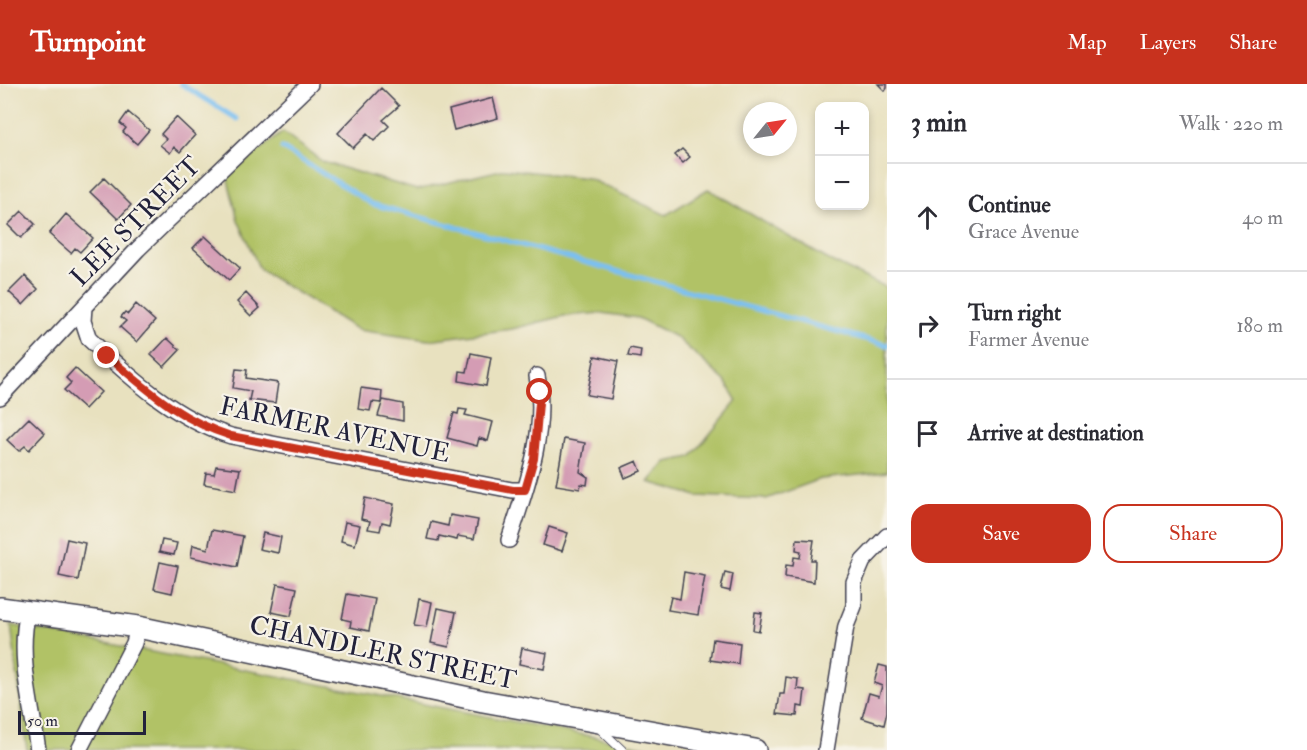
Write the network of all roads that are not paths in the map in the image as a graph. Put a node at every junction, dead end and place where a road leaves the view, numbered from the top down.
1 (309, 84) edge
2 (84, 307) junction
3 (537, 376) dead end
4 (0, 397) edge
5 (525, 490) junction
6 (887, 536) edge
7 (509, 540) dead end
8 (0, 608) edge
9 (28, 612) junction
10 (138, 627) junction
11 (593, 722) junction
12 (38, 750) edge
13 (79, 750) edge
14 (622, 750) edge
15 (755, 750) edge
16 (826, 750) edge

1 - 2 street, LEE STREET
2 - 4 street, LEE STREET
2 - 5 street, FARMER AVENUE
3 - 5 street
5 - 7 street
6 - 16 street
8 - 9 street, CHANDLER STREET
9 - 10 street, CHANDLER STREET
9 - 12 street
10 - 11 street, CHANDLER STREET
10 - 13 street
11 - 14 lane
11 - 15 street, CHANDLER STREET

